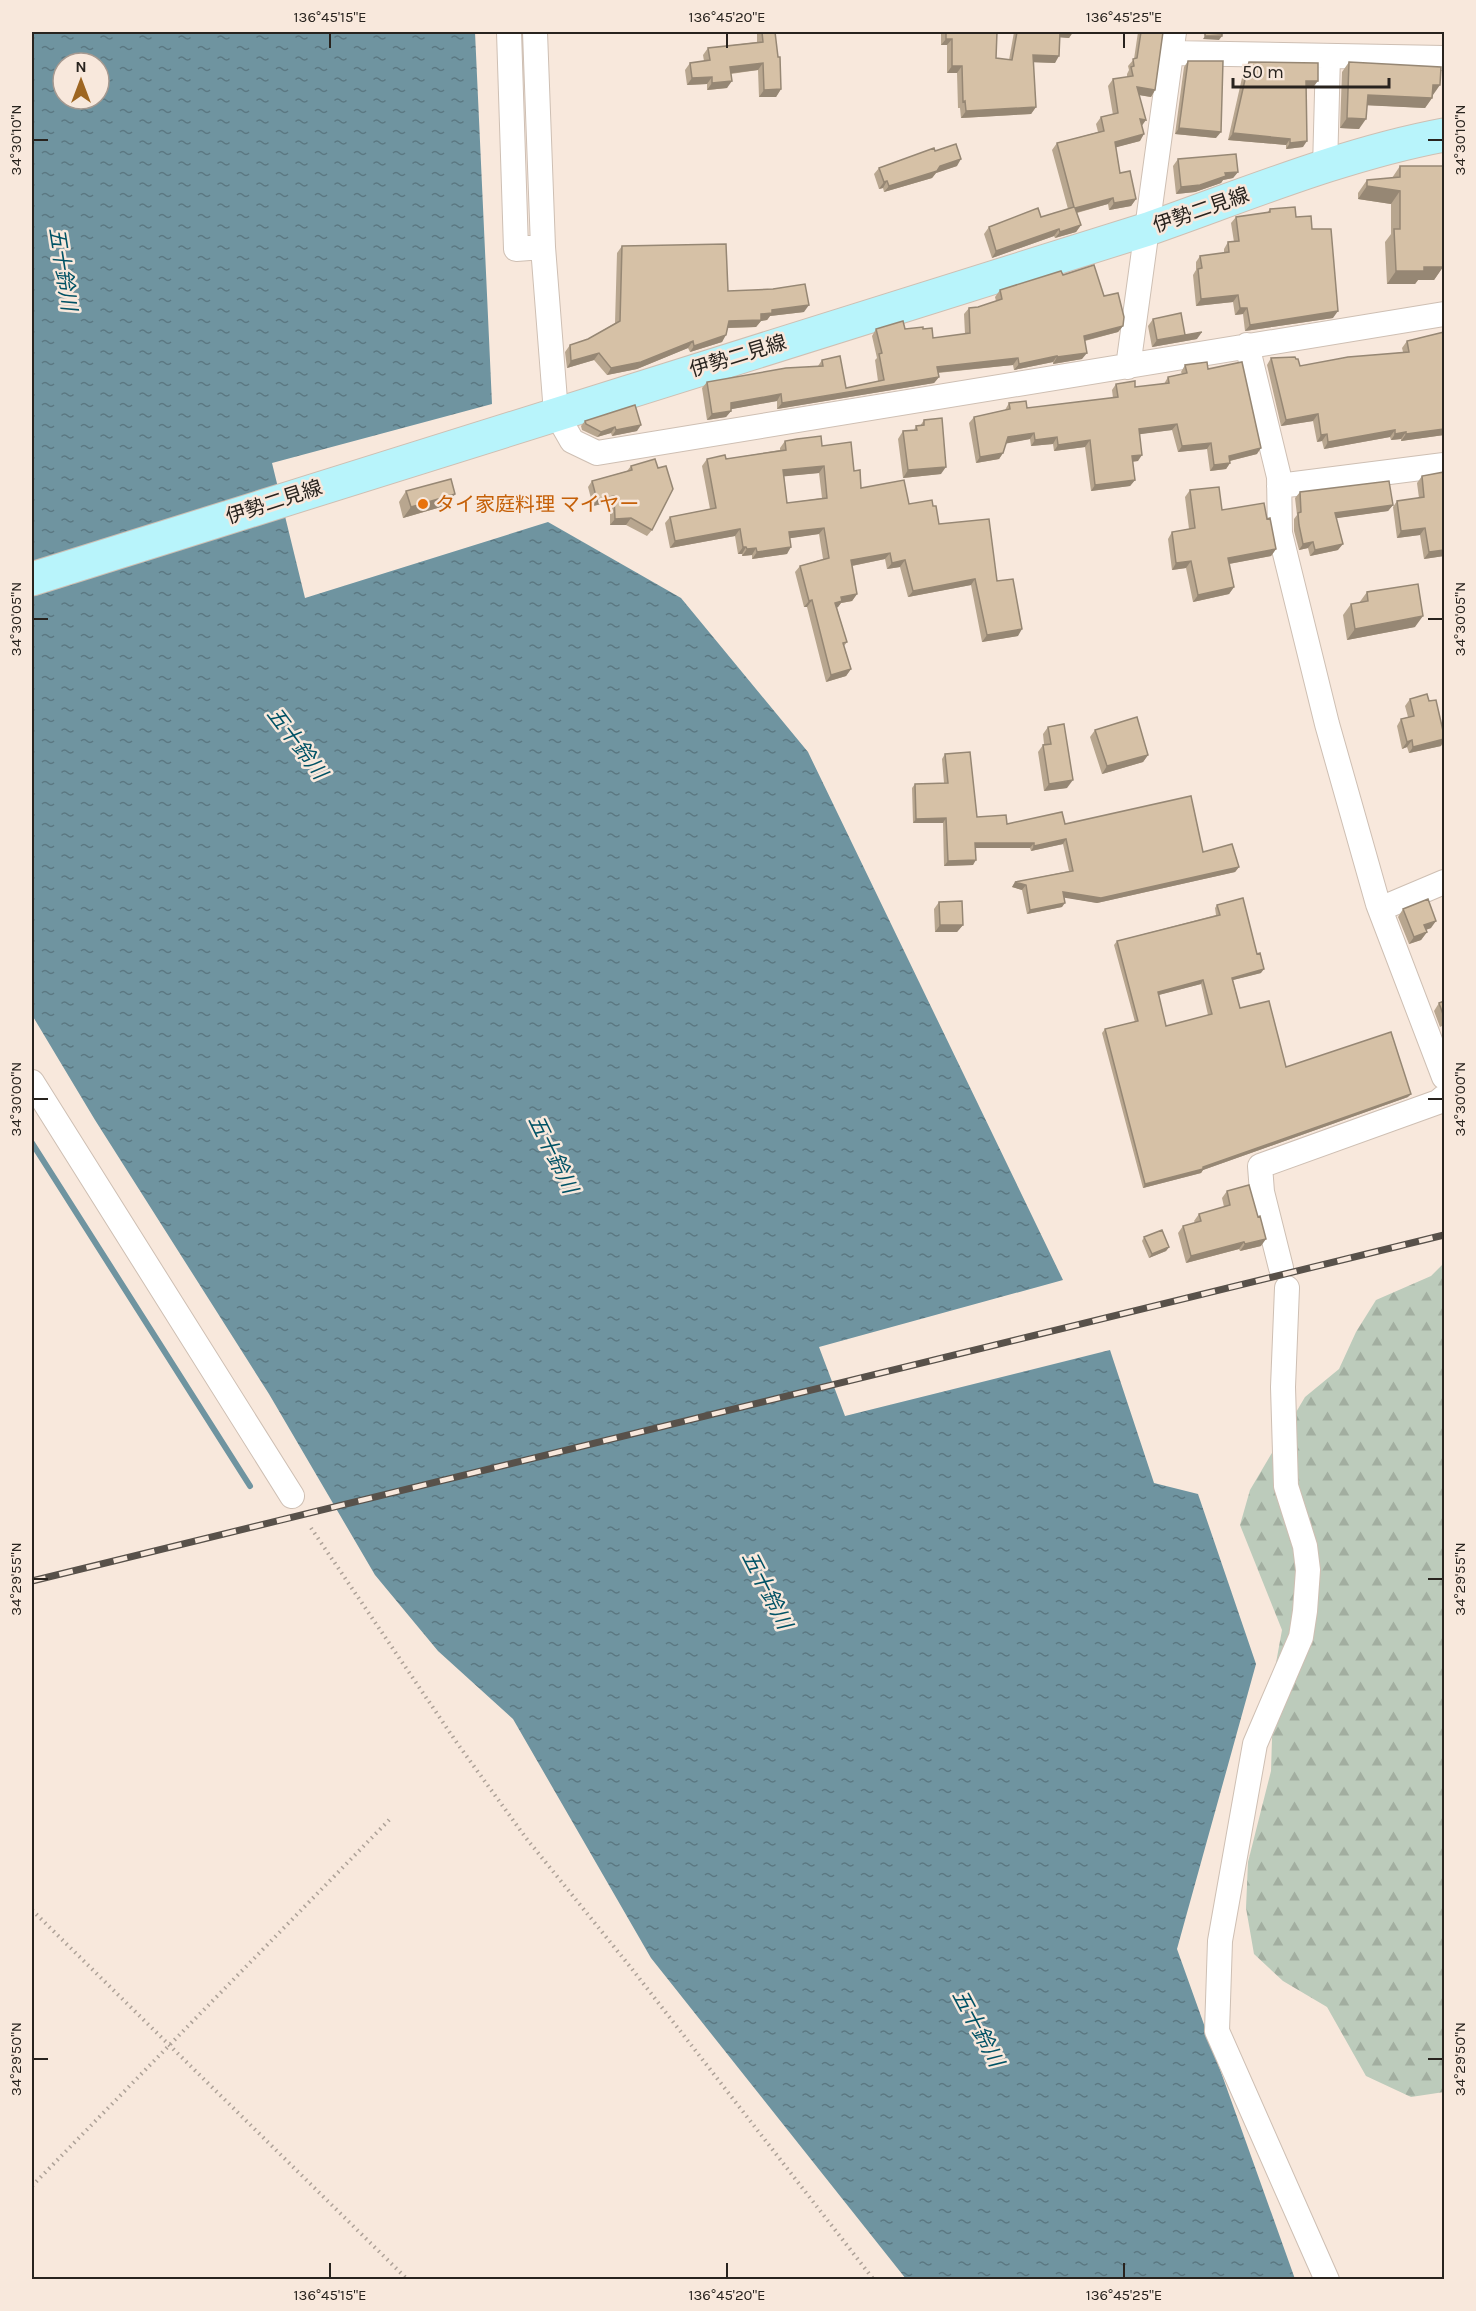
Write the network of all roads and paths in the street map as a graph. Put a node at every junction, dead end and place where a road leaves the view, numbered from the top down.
1 (509, 32) edge
2 (536, 32) edge
3 (1172, 42) edge
4 (1328, 56) junction
5 (1444, 58) edge
6 (1444, 135) edge
7 (1324, 168) junction
8 (1148, 229) junction
9 (543, 247) junction
10 (1444, 314) edge
11 (1247, 345) junction
12 (1128, 367) junction
13 (556, 413) junction
14 (1444, 465) edge
15 (1279, 486) junction
16 (32, 579) edge
17 (1444, 882) edge
18 (1380, 909) junction
19 (1444, 1077) edge
20 (32, 1082) edge
21 (1444, 1097) edge
22 (292, 1496) dead end
23 (311, 1528) dead end
24 (392, 1816) dead end
25 (32, 1910) edge
26 (168, 2046) junction
27 (32, 2186) edge
28 (408, 2280) edge
29 (874, 2280) edge
30 (1327, 2280) edge

1 - 9 street
2 - 9 street
3 - 4 street
3 - 8 street
4 - 5 street
4 - 7 street
6 - 7 main road, 伊勢二見線
7 - 8 main road, 伊勢二見線
8 - 12 street
8 - 13 main road, 伊勢二見線
9 - 13 street
10 - 11 street
11 - 12 street
11 - 15 street
12 - 13 street
13 - 16 main road, 伊勢二見線
14 - 15 street
15 - 18 street
17 - 18 street
18 - 19 street
20 - 22 street
21 - 30 street
23 - 29 path
24 - 26 path
25 - 26 path
26 - 27 path
26 - 28 path

